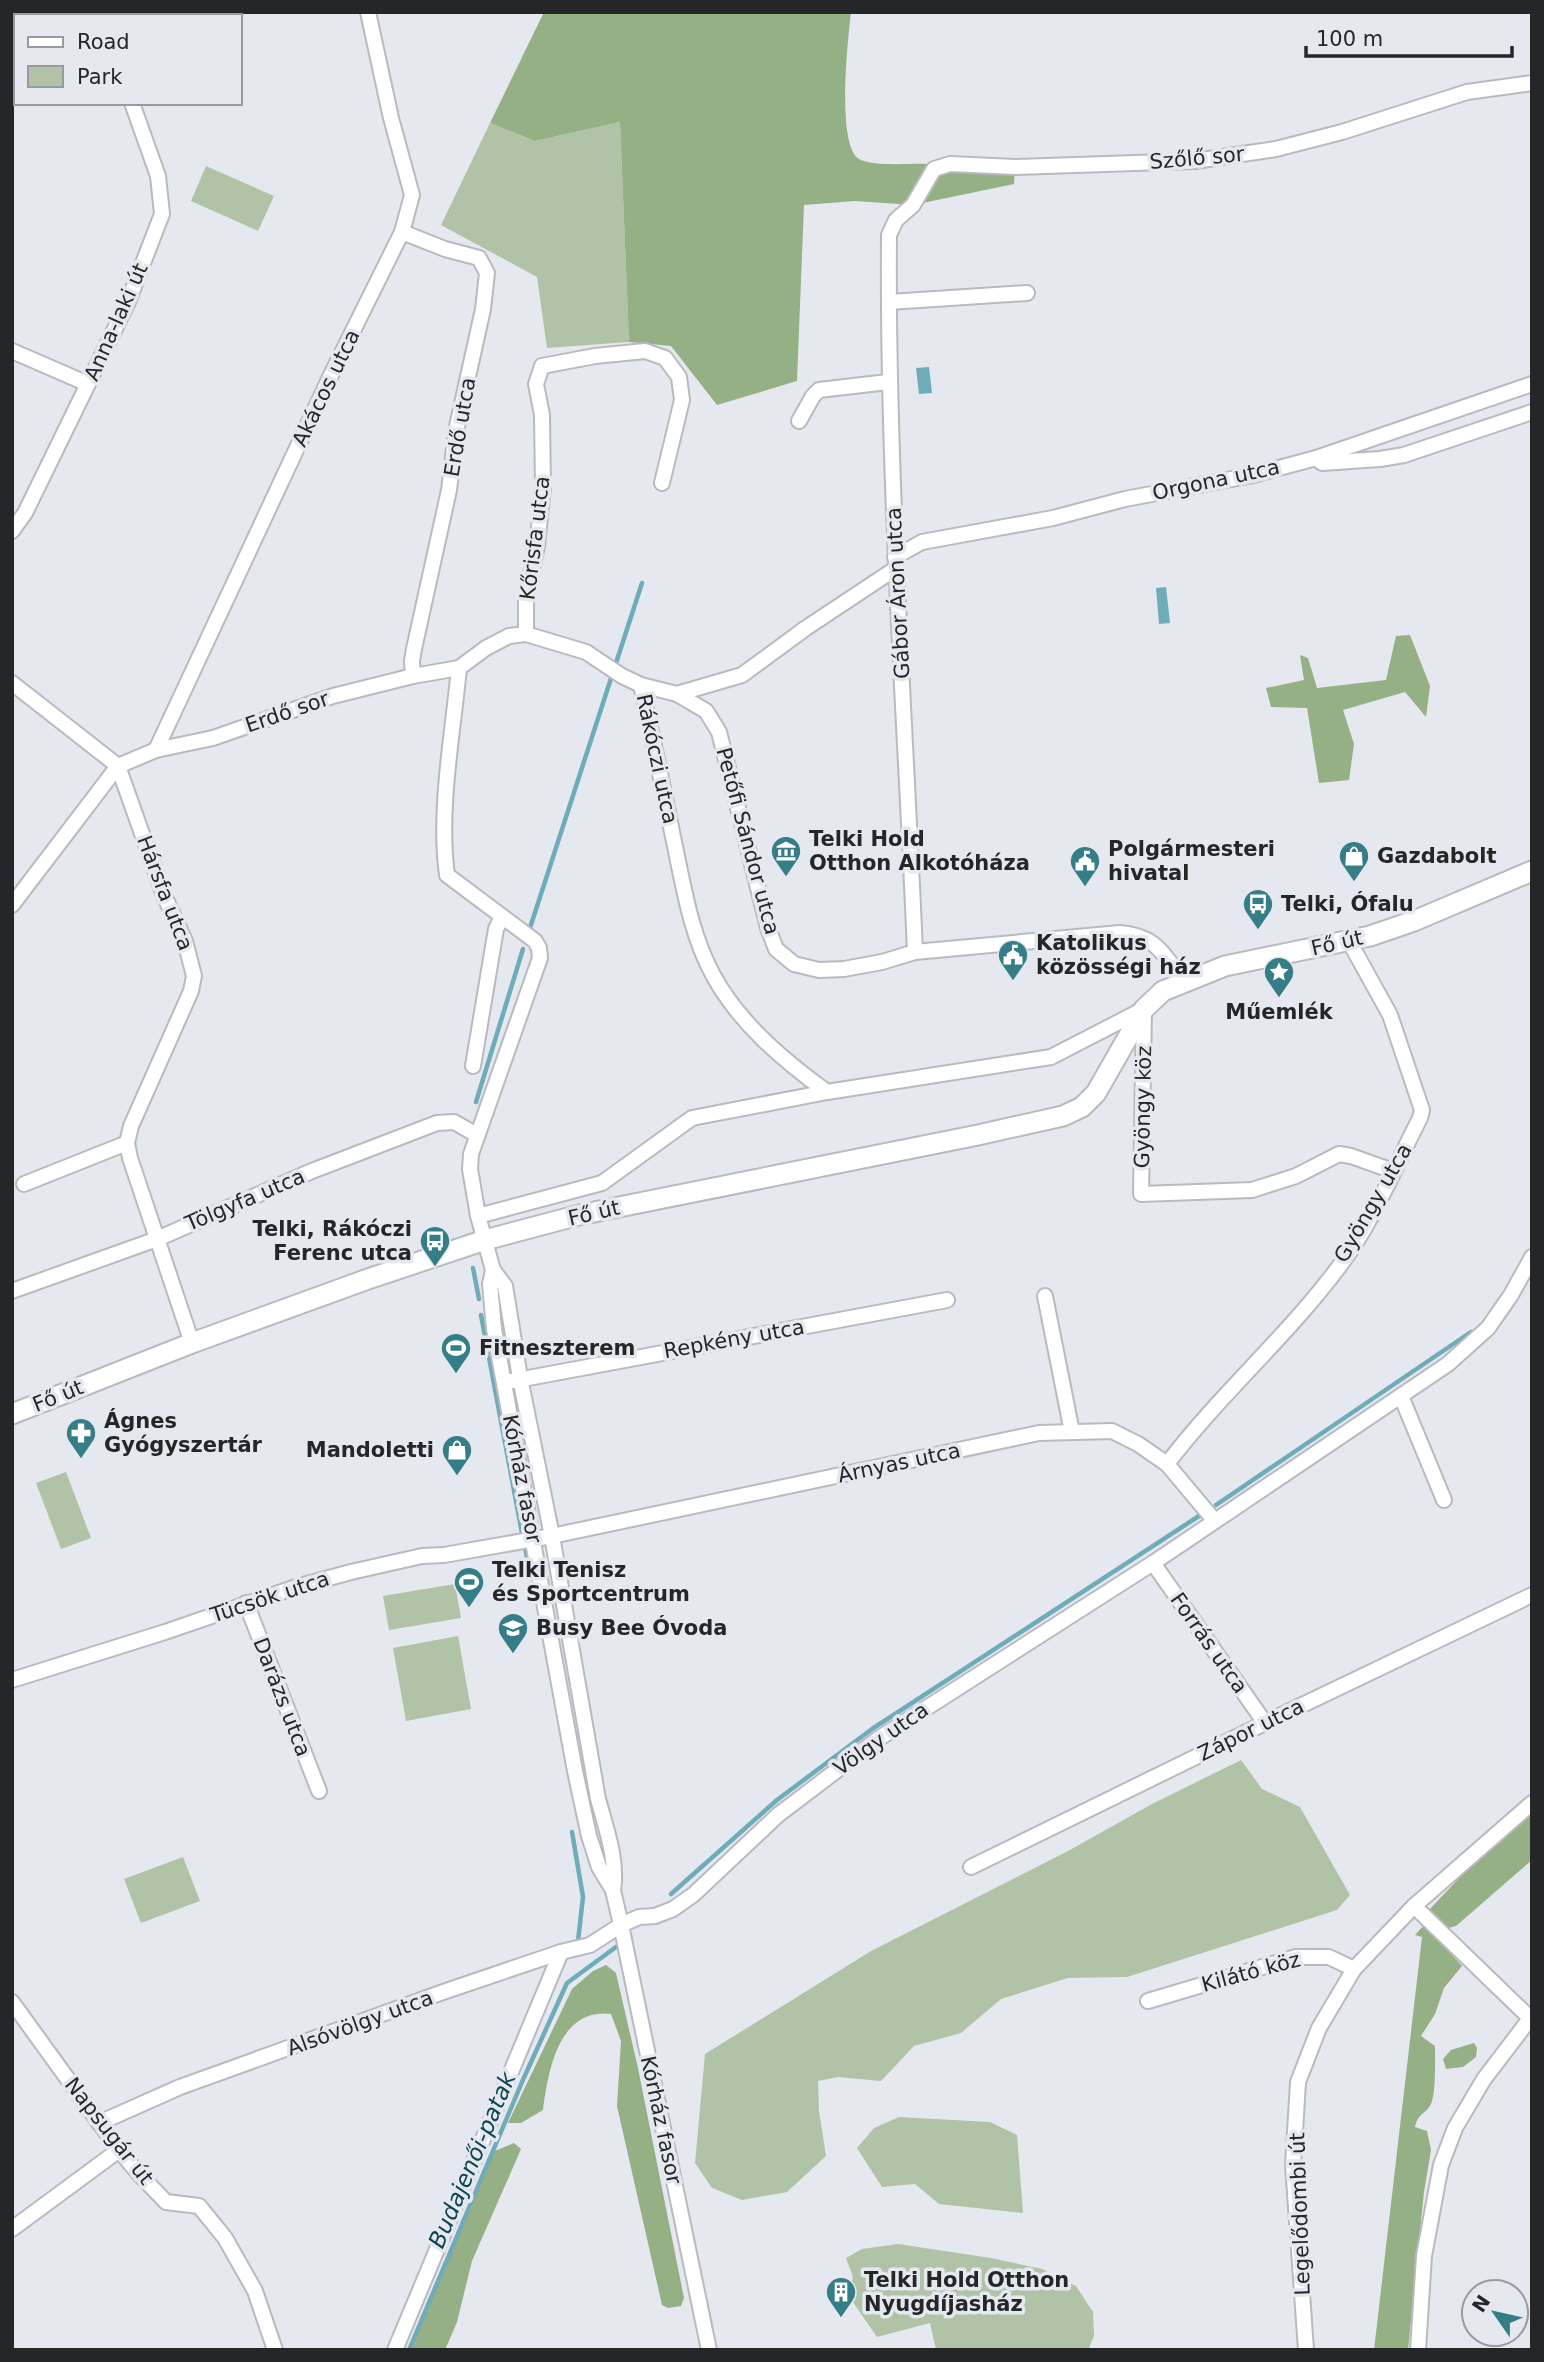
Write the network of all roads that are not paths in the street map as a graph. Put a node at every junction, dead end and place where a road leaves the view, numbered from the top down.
1 (368, 12) edge
2 (1532, 83) edge
3 (133, 105) edge
4 (402, 232) junction
5 (889, 235) joint
6 (1027, 293) dead end
7 (889, 302) junction
8 (12, 351) edge
9 (888, 382) junction
10 (88, 384) junction
11 (1532, 384) edge
12 (1532, 412) edge
13 (799, 421) dead end
14 (1316, 458) junction
15 (662, 483) dead end
16 (12, 531) edge
17 (895, 563) junction
18 (526, 634) junction
19 (458, 668) junction
20 (413, 676) junction
21 (12, 683) edge
22 (641, 685) junction
23 (677, 694) junction
24 (156, 750) junction
25 (118, 766) junction
26 (1532, 871) edge
27 (12, 905) edge
28 (502, 917) junction
29 (1349, 941) junction
30 (915, 952) junction
31 (1184, 981) junction
32 (1144, 1009) junction
33 (473, 1066) dead end
34 (827, 1092) junction
35 (477, 1135) junction
36 (127, 1143) junction
37 (1393, 1171) junction
38 (24, 1184) dead end
39 (478, 1216) junction
40 (157, 1238) junction
41 (485, 1240) junction
42 (1532, 1257) edge
43 (493, 1270) junction
44 (12, 1291) edge
45 (1045, 1296) dead end
46 (947, 1300) dead end
47 (191, 1343) junction
48 (520, 1378) junction
49 (504, 1382) junction
50 (1401, 1396) junction
51 (12, 1415) edge
52 (1072, 1432) junction
53 (1167, 1464) junction
54 (1444, 1500) dead end
55 (1214, 1520) junction
56 (552, 1536) junction
57 (534, 1538) junction
58 (1153, 1563) junction
59 (1532, 1595) edge
60 (246, 1603) junction
61 (12, 1680) edge
62 (1265, 1723) junction
63 (319, 1791) dead end
64 (598, 1799) junction
65 (583, 1802) junction
66 (1532, 1803) edge
67 (971, 1867) dead end
68 (612, 1890) junction
69 (1414, 1906) junction
70 (621, 1925) junction
71 (561, 1952) junction
72 (1354, 1969) junction
73 (1148, 2001) dead end
74 (12, 2002) edge
75 (1531, 2017) edge
76 (99, 2123) junction
77 (119, 2150) junction
78 (12, 2229) edge
79 (275, 2350) edge
80 (395, 2350) edge
81 (709, 2350) edge
82 (1306, 2350) edge
83 (1418, 2350) edge

1 - 4 street, Akácos utca
2 - 5 street, Szőlő sor
3 - 10 street, Anna-laki út
4 - 20 street, Erdő utca
4 - 24 street, Akácos utca
5 - 7 street, Gábor Áron utca
6 - 7 street
7 - 9 street, Gábor Áron utca
8 - 10 street
9 - 13 street
9 - 17 street, Gábor Áron utca
10 - 16 street, Anna-laki út
11 - 14 street, Orgona utca
12 - 14 street
14 - 17 street, Orgona utca
15 - 18 street, Kőrisfa utca
17 - 23 street
17 - 30 street, Gábor Áron utca
18 - 19 street
18 - 22 street, Rákóczi utca
19 - 20 street, Erdő sor
19 - 28 street
20 - 24 street, Erdő sor
21 - 25 street
22 - 23 street, Petőfi Sándor utca
22 - 34 street, Rákóczi utca
23 - 30 street, Petőfi Sándor utca
24 - 25 street, Erdő sor
25 - 27 street
25 - 36 street, Hársfa utca
26 - 29 main road, Fő út
28 - 33 street
28 - 35 street
29 - 31 main road, Fő út
29 - 37 street, Gyöngy utca
30 - 31 street, Petőfi Sándor utca
31 - 32 main road, Fő út
32 - 34 street, Fő út
32 - 37 street, Gyöngy köz
32 - 41 main road, Fő út
34 - 39 street, Fő út
35 - 39 street
35 - 40 street, Tölgyfa utca
36 - 38 street
36 - 40 street
37 - 53 street, Gyöngy utca
39 - 41 street
40 - 44 street, Tölgyfa utca
40 - 47 street
41 - 43 street, Kórház fasor
41 - 47 main road, Fő út
42 - 50 street
43 - 48 street, Kórház fasor
43 - 49 street, Kórház fasor
45 - 52 street
46 - 48 street, Repkény utca
47 - 51 main road, Fő út
48 - 49 street, Repkény utca
48 - 56 street, Kórház fasor
49 - 57 street, Kórház fasor
50 - 54 street
50 - 55 street
52 - 53 street, Árnyas utca
52 - 56 street, Árnyas utca
53 - 55 street, Árnyas utca
55 - 58 street
56 - 57 street, Árnyas utca
56 - 64 street, Kórház fasor
57 - 60 street, Tücsök utca
57 - 65 street, Kórház fasor
58 - 62 street, Forrás utca
58 - 70 street, Völgy utca
59 - 62 street, Zápor utca
60 - 61 street, Tücsök utca
60 - 63 street, Darázs utca
62 - 67 street, Zápor utca
64 - 65 street
64 - 68 street, Kórház fasor
65 - 68 street, Kórház fasor
66 - 69 street, Legelődombi út
68 - 70 street, Kórház fasor
69 - 72 street, Legelődombi út
69 - 75 street
70 - 71 street, Alsóvölgy utca
70 - 81 street, Kórház fasor
71 - 76 street, Alsóvölgy utca
71 - 80 street
72 - 73 street, Kilátó köz
72 - 82 street, Legelődombi út
74 - 76 street, Napsugár út
75 - 83 street
76 - 77 street, Napsugár út
77 - 78 street
77 - 79 street, Napsugár út

